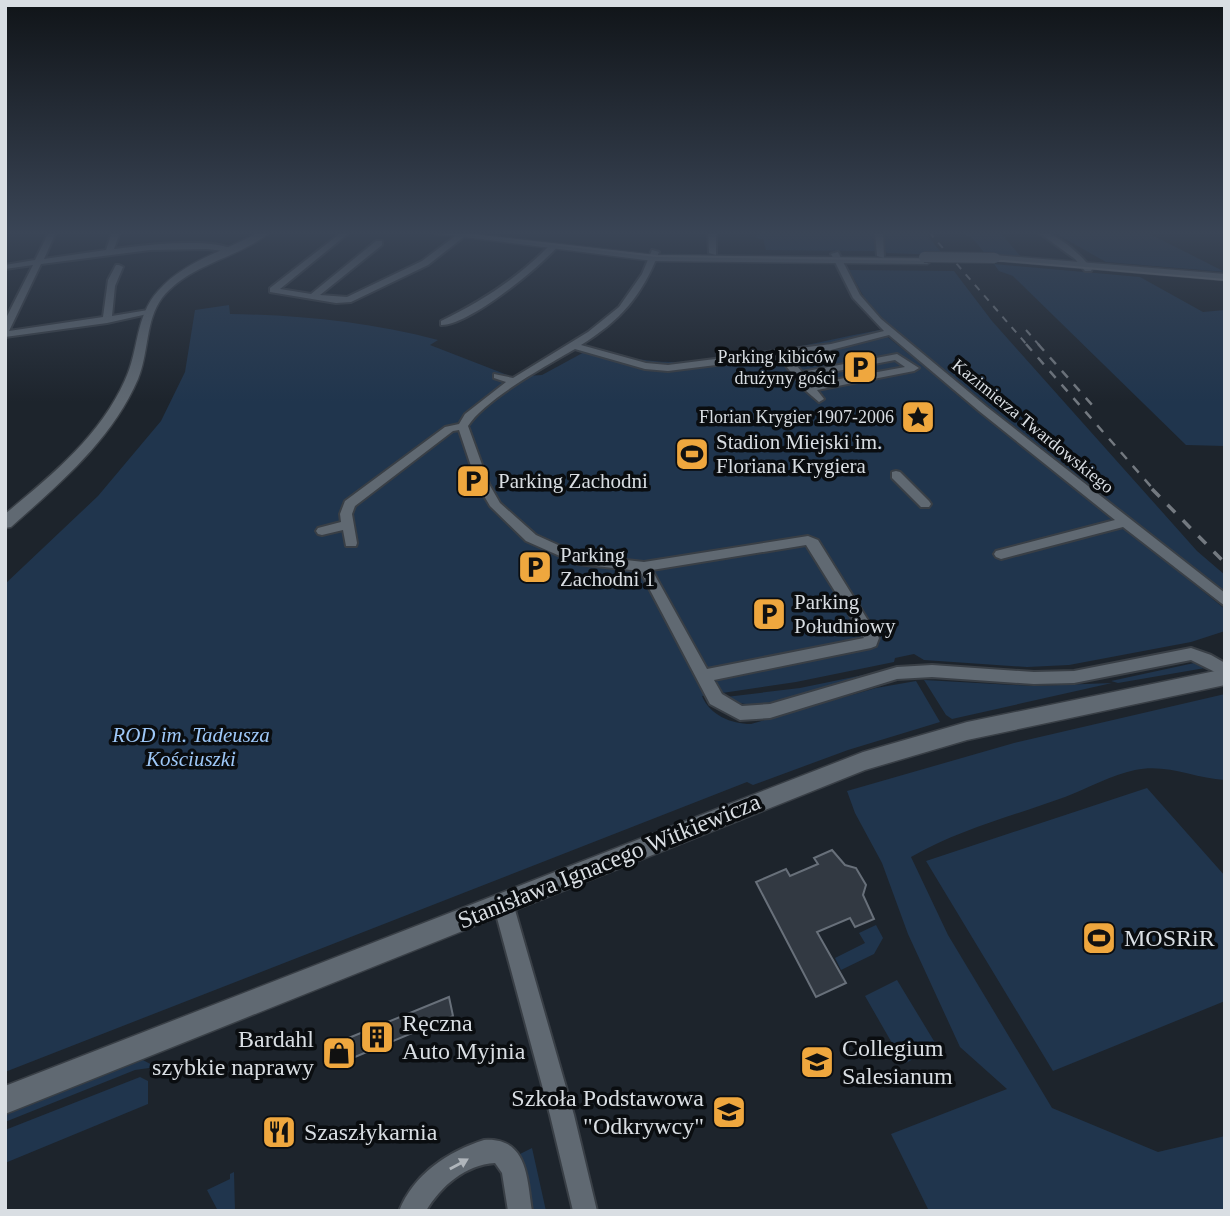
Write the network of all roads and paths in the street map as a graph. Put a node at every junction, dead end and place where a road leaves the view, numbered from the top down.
1 (26, 289) edge
2 (110, 289) edge
3 (165, 289) edge
4 (275, 289) edge
5 (322, 289) edge
6 (371, 289) edge
7 (508, 289) edge
8 (639, 289) edge
9 (854, 289) edge
10 (313, 296) junction
11 (148, 313) junction
12 (107, 320) junction
13 (444, 323) dead end
14 (5, 332) edge
15 (891, 332) junction
16 (878, 336) junction
17 (575, 346) junction
18 (812, 350) junction
19 (783, 355) junction
20 (928, 364) junction
21 (912, 367) junction
22 (698, 368) dead end
23 (799, 375) junction
24 (497, 376) dead end
25 (517, 381) junction
26 (822, 385) junction
27 (809, 388) junction
28 (832, 397) dead end
29 (819, 399) dead end
30 (463, 426) junction
31 (896, 475) dead end
32 (925, 504) dead end
33 (1125, 522) junction
34 (5, 523) edge
35 (348, 525) junction
36 (323, 531) dead end
37 (351, 543) dead end
38 (1001, 554) dead end
39 (644, 567) junction
40 (1225, 601) edge
41 (1225, 671) edge
42 (703, 676) junction
43 (1225, 677) edge
44 (503, 903) junction
45 (7, 1100) edge
46 (411, 1211) edge
47 (520, 1211) edge
48 (585, 1211) edge

1 - 14 street
2 - 12 street
3 - 11 street
4 - 10 street
5 - 10 street
6 - 10 street
7 - 13 street
8 - 17 street
9 - 15 street, Kazimierza Twardowskiego
11 - 12 street
11 - 34 street
12 - 14 street
15 - 16 street
15 - 20 street, Kazimierza Twardowskiego
16 - 18 street
16 - 18 street
17 - 19 street
17 - 25 street
18 - 19 street
19 - 22 street
19 - 23 street
20 - 21 street
20 - 33 street, Kazimierza Twardowskiego
21 - 23 street
21 - 26 street
23 - 27 street
24 - 25 street
25 - 30 street
26 - 27 street
26 - 28 street
27 - 29 street
30 - 35 street
30 - 39 street
31 - 32 street
33 - 38 street
33 - 40 street, Kazimierza Twardowskiego
35 - 36 street
35 - 37 street
39 - 42 street
39 - 42 street
41 - 42 street
43 - 44 street, Stanisława Ignacego Witkiewicza
44 - 45 street, Stanisława Ignacego Witkiewicza
44 - 48 street
46 -> 47 street

